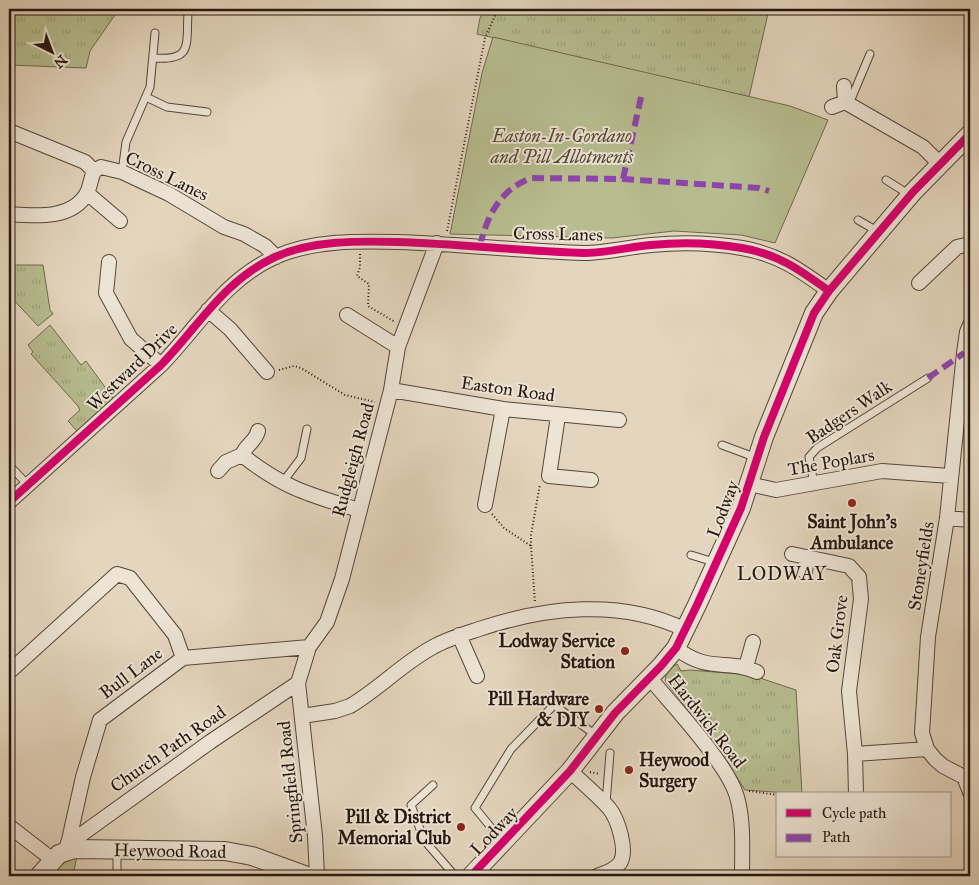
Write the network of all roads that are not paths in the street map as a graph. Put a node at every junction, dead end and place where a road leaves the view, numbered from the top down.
1 (188, 13) dead end
2 (155, 33) dead end
3 (870, 54) dead end
4 (153, 58) junction
5 (844, 86) dead end
6 (146, 97) junction
7 (842, 104) junction
8 (208, 112) dead end
9 (9, 131) edge
10 (970, 134) edge
11 (941, 165) junction
12 (94, 171) junction
13 (122, 172) junction
14 (886, 180) dead end
15 (87, 193) junction
16 (910, 195) junction
17 (9, 214) edge
18 (858, 220) dead end
19 (120, 221) dead end
20 (880, 233) junction
21 (441, 243) junction
22 (970, 244) edge
23 (276, 257) junction
24 (109, 262) dead end
25 (919, 282) dead end
26 (829, 291) junction
27 (208, 310) junction
28 (347, 315) dead end
29 (970, 324) edge
30 (398, 347) junction
31 (161, 365) junction
32 (267, 372) road end
33 (928, 378) dead end
34 (391, 390) junction
35 (965, 404) edge
36 (503, 408) junction
37 (558, 416) junction
38 (620, 420) dead end
39 (308, 429) dead end
40 (258, 430) dead end
41 (722, 445) dead end
42 (242, 455) junction
43 (757, 458) junction
44 (9, 465) edge
45 (218, 471) dead end
46 (950, 476) junction
47 (591, 480) dead end
48 (282, 484) junction
49 (749, 484) junction
50 (814, 484) junction
51 (28, 485) junction
52 (10, 498) edge
53 (484, 505) road end
54 (359, 510) junction
55 (947, 518) junction
56 (970, 520) edge
57 (792, 554) dead end
58 (691, 555) dead end
59 (807, 557) junction
60 (717, 563) junction
61 (805, 572) dead end
62 (686, 630) junction
63 (460, 636) junction
64 (753, 642) dead end
65 (309, 647) junction
66 (676, 648) junction
67 (183, 658) junction
68 (9, 672) edge
69 (477, 676) dead end
70 (649, 677) junction
71 (298, 683) junction
72 (302, 716) junction
73 (597, 737) junction
74 (927, 749) junction
75 (610, 753) dead end
76 (855, 754) junction
77 (570, 771) junction
78 (967, 776) edge
79 (433, 785) dead end
80 (856, 792) edge
81 (970, 792) edge
82 (606, 805) junction
83 (9, 826) edge
84 (504, 842) junction
85 (62, 850) junction
86 (117, 850) junction
87 (39, 876) edge
88 (117, 876) edge
89 (307, 876) edge
90 (317, 876) edge
91 (455, 876) edge
92 (471, 876) edge
93 (597, 876) edge
94 (742, 876) edge

1 - 4 lane
2 - 4 lane
3 - 7 lane
4 - 6 lane
5 - 7 street
6 - 8 lane
6 - 13 lane
7 - 11 street
9 - 12 street
10 - 11 street, Lodway
11 - 16 street, Lodway
12 - 13 street, Cross Lanes
12 - 15 street
13 - 23 street, Cross Lanes
14 - 16 lane
15 - 17 street
15 - 19 street
16 - 20 street, Lodway
18 - 20 lane
20 - 26 street, Lodway
21 - 23 street, Cross Lanes
21 - 26 street, Cross Lanes
21 - 30 street, Rudgleigh Road
22 - 25 street
23 - 27 street, Westward Drive
24 - 31 street
26 - 43 street, Lodway
27 - 31 street, Westward Drive
27 - 32 street
28 - 30 street
29 - 35 street, Stoneyfields
30 - 34 street, Rudgleigh Road
31 - 51 street, Westward Drive
33 - 50 lane, Badgers Walk
34 - 36 street, Easton Road
34 - 54 street, Rudgleigh Road
35 - 46 street, Stoneyfields
36 - 37 street, Easton Road
36 - 53 street
37 - 38 street, Easton Road
37 - 47 street
39 - 48 lane
40 - 42 street
41 - 43 lane
42 - 45 street
42 - 48 street
43 - 49 street, Lodway
44 - 51 lane
46 - 50 street, The Poplars
46 - 55 street, Stoneyfields
48 - 54 street
49 - 50 street, The Poplars
49 - 60 street, Lodway
51 - 52 street, Westward Drive
54 - 65 street, Rudgleigh Road
55 - 56 street
55 - 74 street, Stoneyfields
57 - 59 street, Oak Grove
58 - 60 lane
59 - 61 street
59 - 76 street, Oak Grove
60 - 62 street, Lodway
62 - 63 street
62 - 66 street, Lodway
63 - 69 street
63 - 72 street
64 - 66 street
65 - 67 street, Bull Lane
65 - 71 street, Rudgleigh Road
66 - 70 street, Lodway
67 - 68 street
67 - 85 street, Bull Lane
70 - 73 street, Lodway
70 - 94 street, Hardwick Road
71 - 72 street, Springfield Road
71 - 85 street, Church Path Road
72 - 90 street, Springfield Road
73 - 77 street, Lodway
73 - 84 lane
74 - 76 street
74 - 78 street
75 - 82 lane
76 - 80 street, Oak Grove
77 - 82 street
77 - 84 street, Lodway
78 - 81 street
79 - 91 lane
82 - 93 street
83 - 85 street
84 - 92 street, Lodway
85 - 86 street, Heywood Road
85 - 87 street
86 - 88 lane
86 - 89 street, Heywood Road

